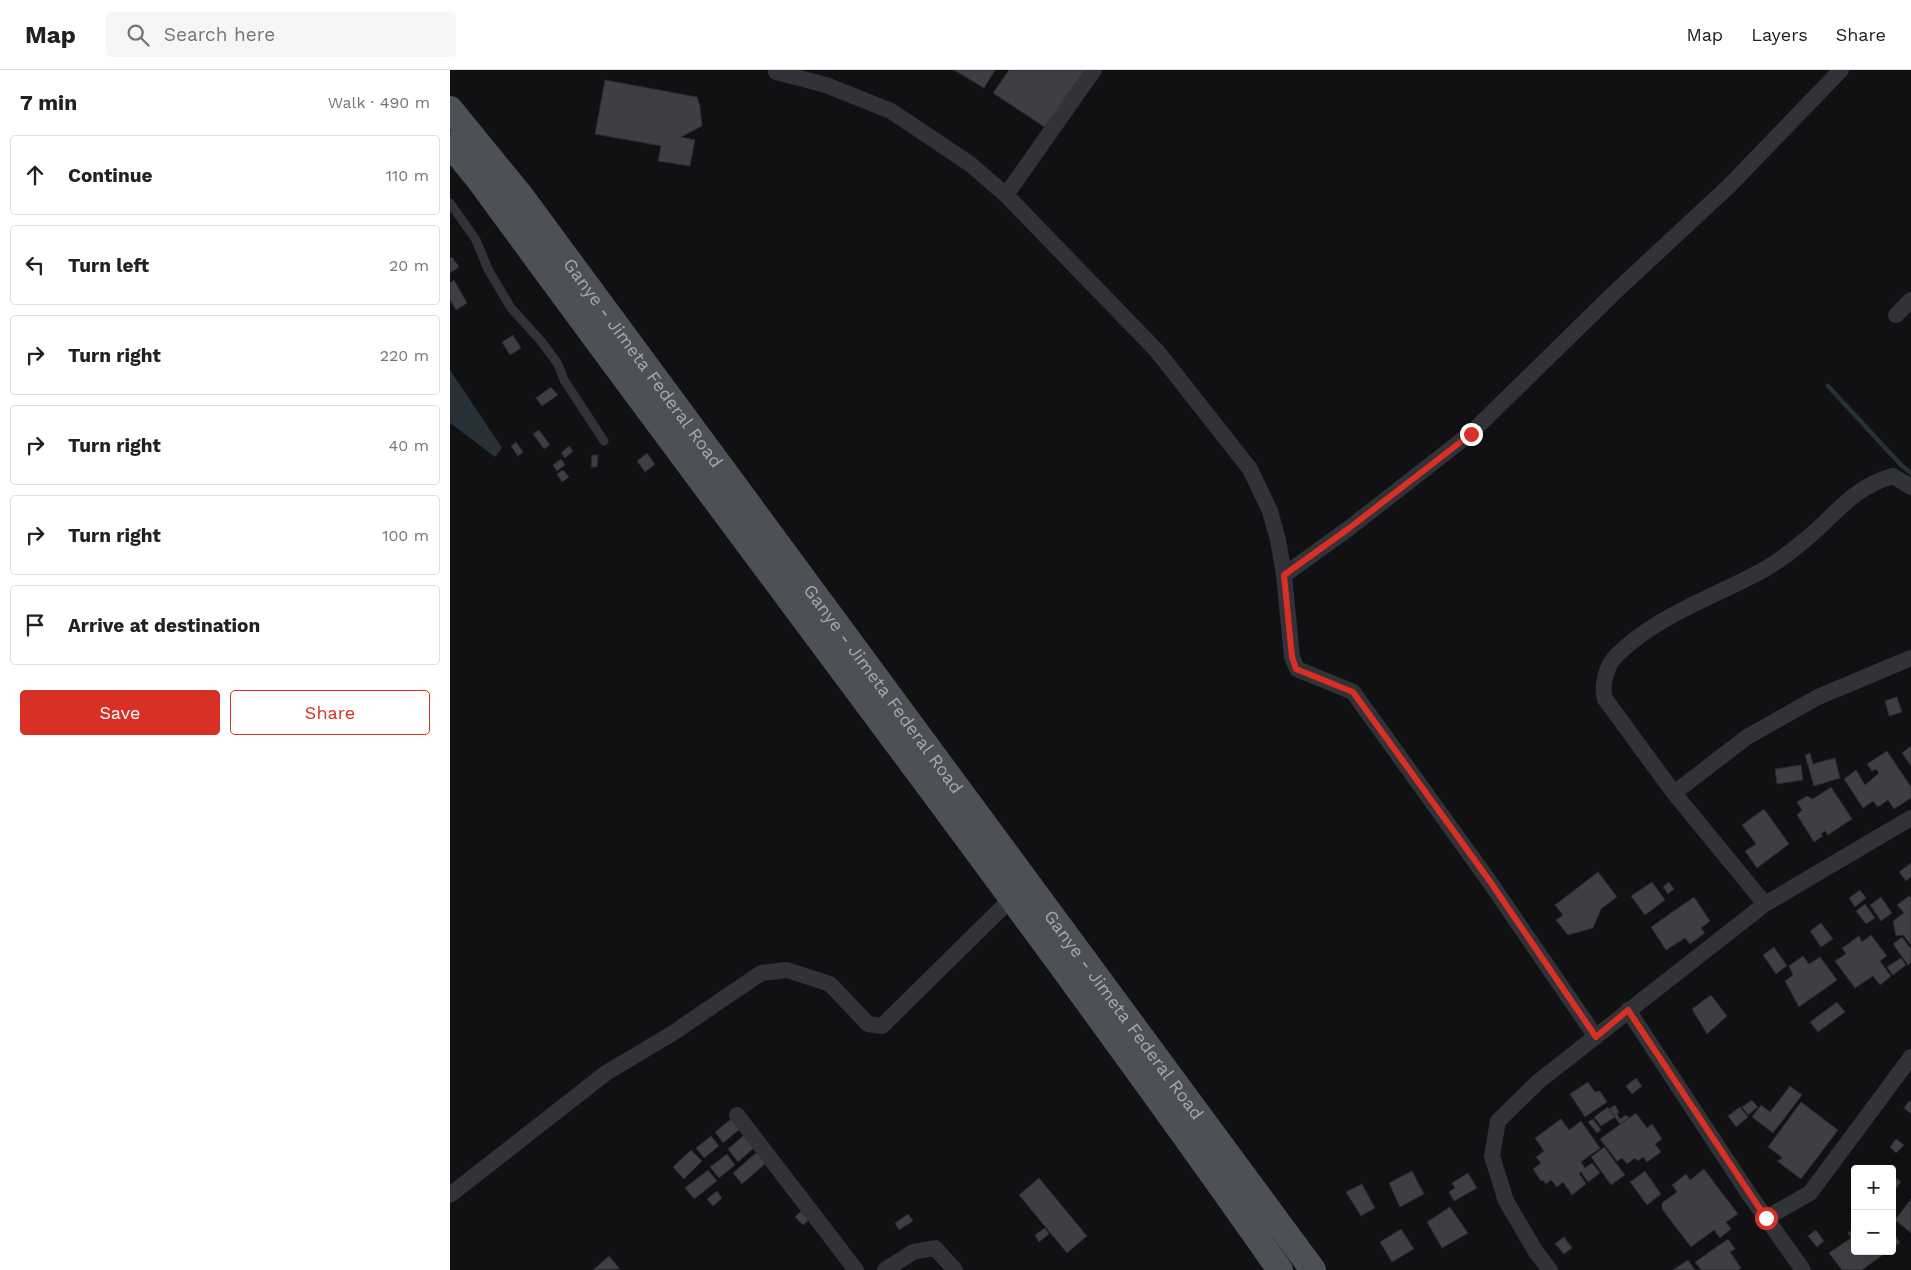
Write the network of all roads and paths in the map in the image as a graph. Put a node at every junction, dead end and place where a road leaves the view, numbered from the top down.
1 (1094, 70) edge
2 (1841, 70) edge
3 (775, 71) edge
4 (450, 109) edge
5 (450, 144) edge
6 (1006, 195) junction
7 (450, 203) edge
8 (1911, 300) edge
9 (1896, 315) dead end
10 (604, 441) dead end
11 (1911, 487) edge
12 (1284, 575) junction
13 (1911, 658) edge
14 (1674, 793) junction
15 (1911, 818) edge
16 (1012, 898) junction
17 (1765, 904) junction
18 (1628, 1010) junction
19 (1596, 1037) junction
20 (1911, 1057) edge
21 (737, 1115) dead end
22 (450, 1195) edge
23 (1766, 1218) junction
24 (1536, 1252) junction
25 (856, 1270) edge
26 (885, 1270) edge
27 (955, 1270) edge
28 (1280, 1270) edge
29 (1313, 1270) edge
30 (1534, 1270) edge
31 (1550, 1270) edge
32 (1803, 1270) edge

1 - 6 street
2 - 12 street
3 - 6 street
4 - 29 main road, Ganye - Jimeta Federal Road
5 - 16 main road, Ganye - Jimeta Federal Road
6 - 12 street
7 - 10 lane
8 - 9 street
11 - 14 street
12 - 19 street
13 - 14 street
14 - 17 street
15 - 17 street
16 - 22 street
16 - 28 main road, Ganye - Jimeta Federal Road
17 - 18 street
18 - 19 street
18 - 23 street
19 - 24 street
20 - 23 street
21 - 25 street
23 - 32 street
24 - 30 street
24 - 31 street
26 - 27 street

